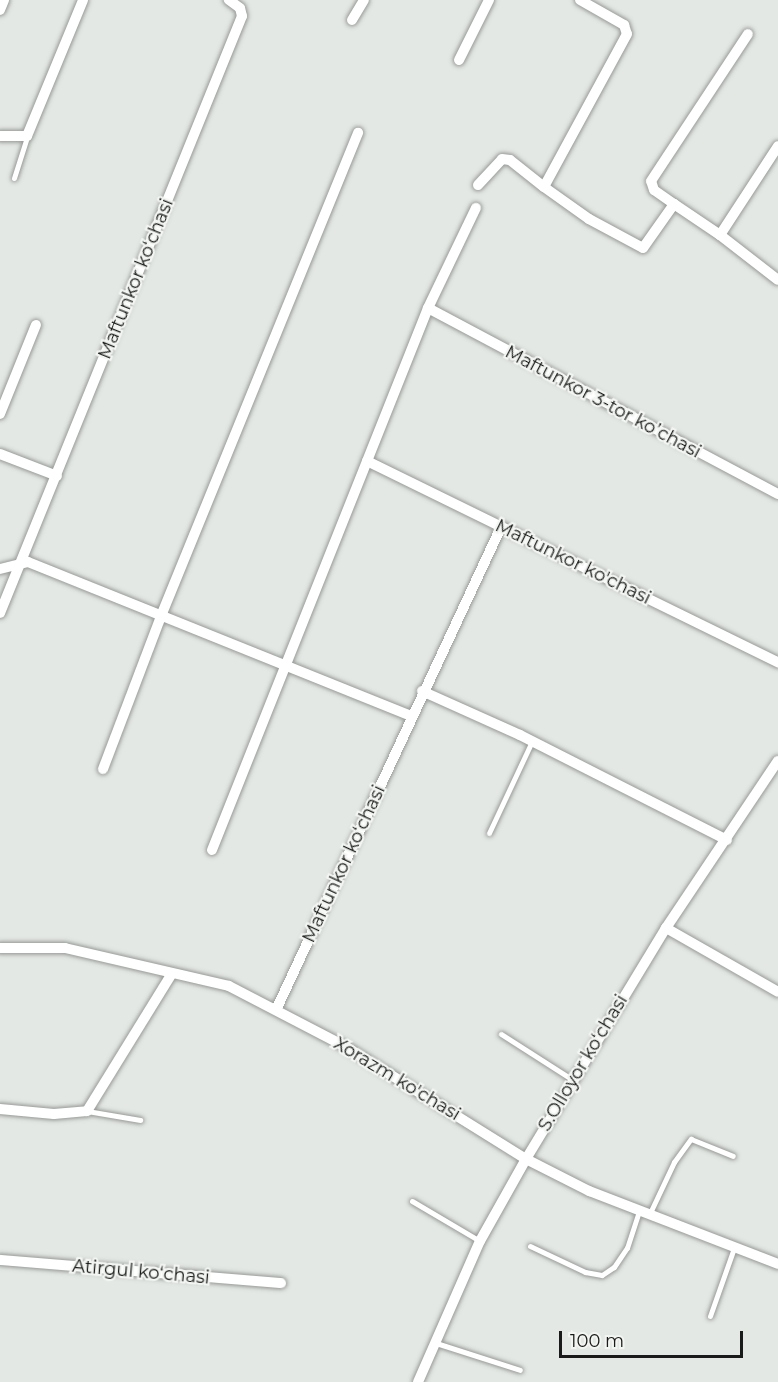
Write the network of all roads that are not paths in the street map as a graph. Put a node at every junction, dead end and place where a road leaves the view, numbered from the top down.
1 (4, 0) edge
2 (83, 0) edge
3 (230, 0) edge
4 (364, 0) edge
5 (489, 0) edge
6 (580, 0) edge
7 (0, 10) edge
8 (352, 20) dead end
9 (748, 34) dead end
10 (459, 60) dead end
11 (358, 133) dead end
12 (27, 135) junction
13 (0, 136) edge
14 (778, 146) edge
15 (14, 178) dead end
16 (478, 185) dead end
17 (544, 187) junction
18 (674, 204) junction
19 (476, 208) dead end
20 (720, 235) junction
21 (778, 280) edge
22 (428, 309) junction
23 (36, 325) dead end
24 (0, 414) edge
25 (0, 454) edge
26 (367, 461) junction
27 (57, 476) junction
28 (778, 494) edge
29 (501, 527) junction
30 (20, 563) junction
31 (0, 569) edge
32 (0, 613) edge
33 (160, 616) junction
34 (778, 662) edge
35 (288, 667) junction
36 (422, 691) junction
37 (411, 716) junction
38 (532, 741) junction
39 (778, 761) edge
40 (103, 769) dead end
41 (489, 833) dead end
42 (727, 840) junction
43 (212, 850) dead end
44 (666, 928) junction
45 (0, 948) edge
46 (171, 975) junction
47 (778, 992) edge
48 (276, 1010) junction
49 (501, 1034) dead end
50 (573, 1080) junction
51 (0, 1109) edge
52 (87, 1111) junction
53 (140, 1120) dead end
54 (733, 1156) dead end
55 (526, 1159) junction
56 (412, 1201) dead end
57 (644, 1213) junction
58 (480, 1241) junction
59 (530, 1246) dead end
60 (734, 1248) junction
61 (0, 1260) edge
62 (778, 1264) edge
63 (281, 1283) dead end
64 (710, 1316) dead end
65 (434, 1342) junction
66 (520, 1370) dead end
67 (417, 1382) edge

1 - 7 street
2 - 12 street
3 - 27 street, Maftunkor koʻchasi
4 - 8 street
5 - 10 street
6 - 17 street
9 - 18 street
11 - 33 street
12 - 13 street
12 - 15 lane
14 - 20 street
16 - 17 street
17 - 18 street
18 - 20 street
19 - 22 street
20 - 21 street
22 - 26 street
22 - 28 street, Maftunkor 3-tor koʼchasi
23 - 24 street
25 - 27 street
26 - 29 street, Maftunkor ko'chasi
26 - 35 street
27 - 30 street, Maftunkor koʻchasi
29 - 34 street, Maftunkor ko'chasi
29 - 36 street, Maftunkor koʻchasi
30 - 31 street
30 - 32 street, Maftunkor koʻchasi
30 - 33 street
33 - 35 street
33 - 40 street
35 - 37 street
35 - 43 street
36 - 37 street, Maftunkor koʻchasi
36 - 38 street
37 - 48 street, Maftunkor koʻchasi
38 - 41 lane
38 - 42 street
39 - 42 street, S.Olloyor koʻchasi
42 - 44 street, S.Olloyor koʻchasi
44 - 47 street
44 - 50 street, S.Olloyor koʻchasi
45 - 46 street, Xorazm ko'chasi
46 - 48 street, Xorazm ko'chasi
46 - 52 street
48 - 55 street, Xorazm ko'chasi
49 - 50 lane
50 - 55 street, S.Olloyor koʻchasi
51 - 52 street
52 - 53 lane
54 - 57 lane
55 - 57 street, Xorazm ko'chasi
55 - 58 street, S.Olloyor koʻchasi
56 - 58 lane
57 - 59 lane
57 - 60 street, Xorazm ko'chasi
58 - 65 street, S.Olloyor koʻchasi
60 - 62 street, Xorazm ko'chasi
60 - 64 lane
61 - 63 street, Atirgul koʻchasi
65 - 66 lane
65 - 67 street, S.Olloyor koʻchasi

